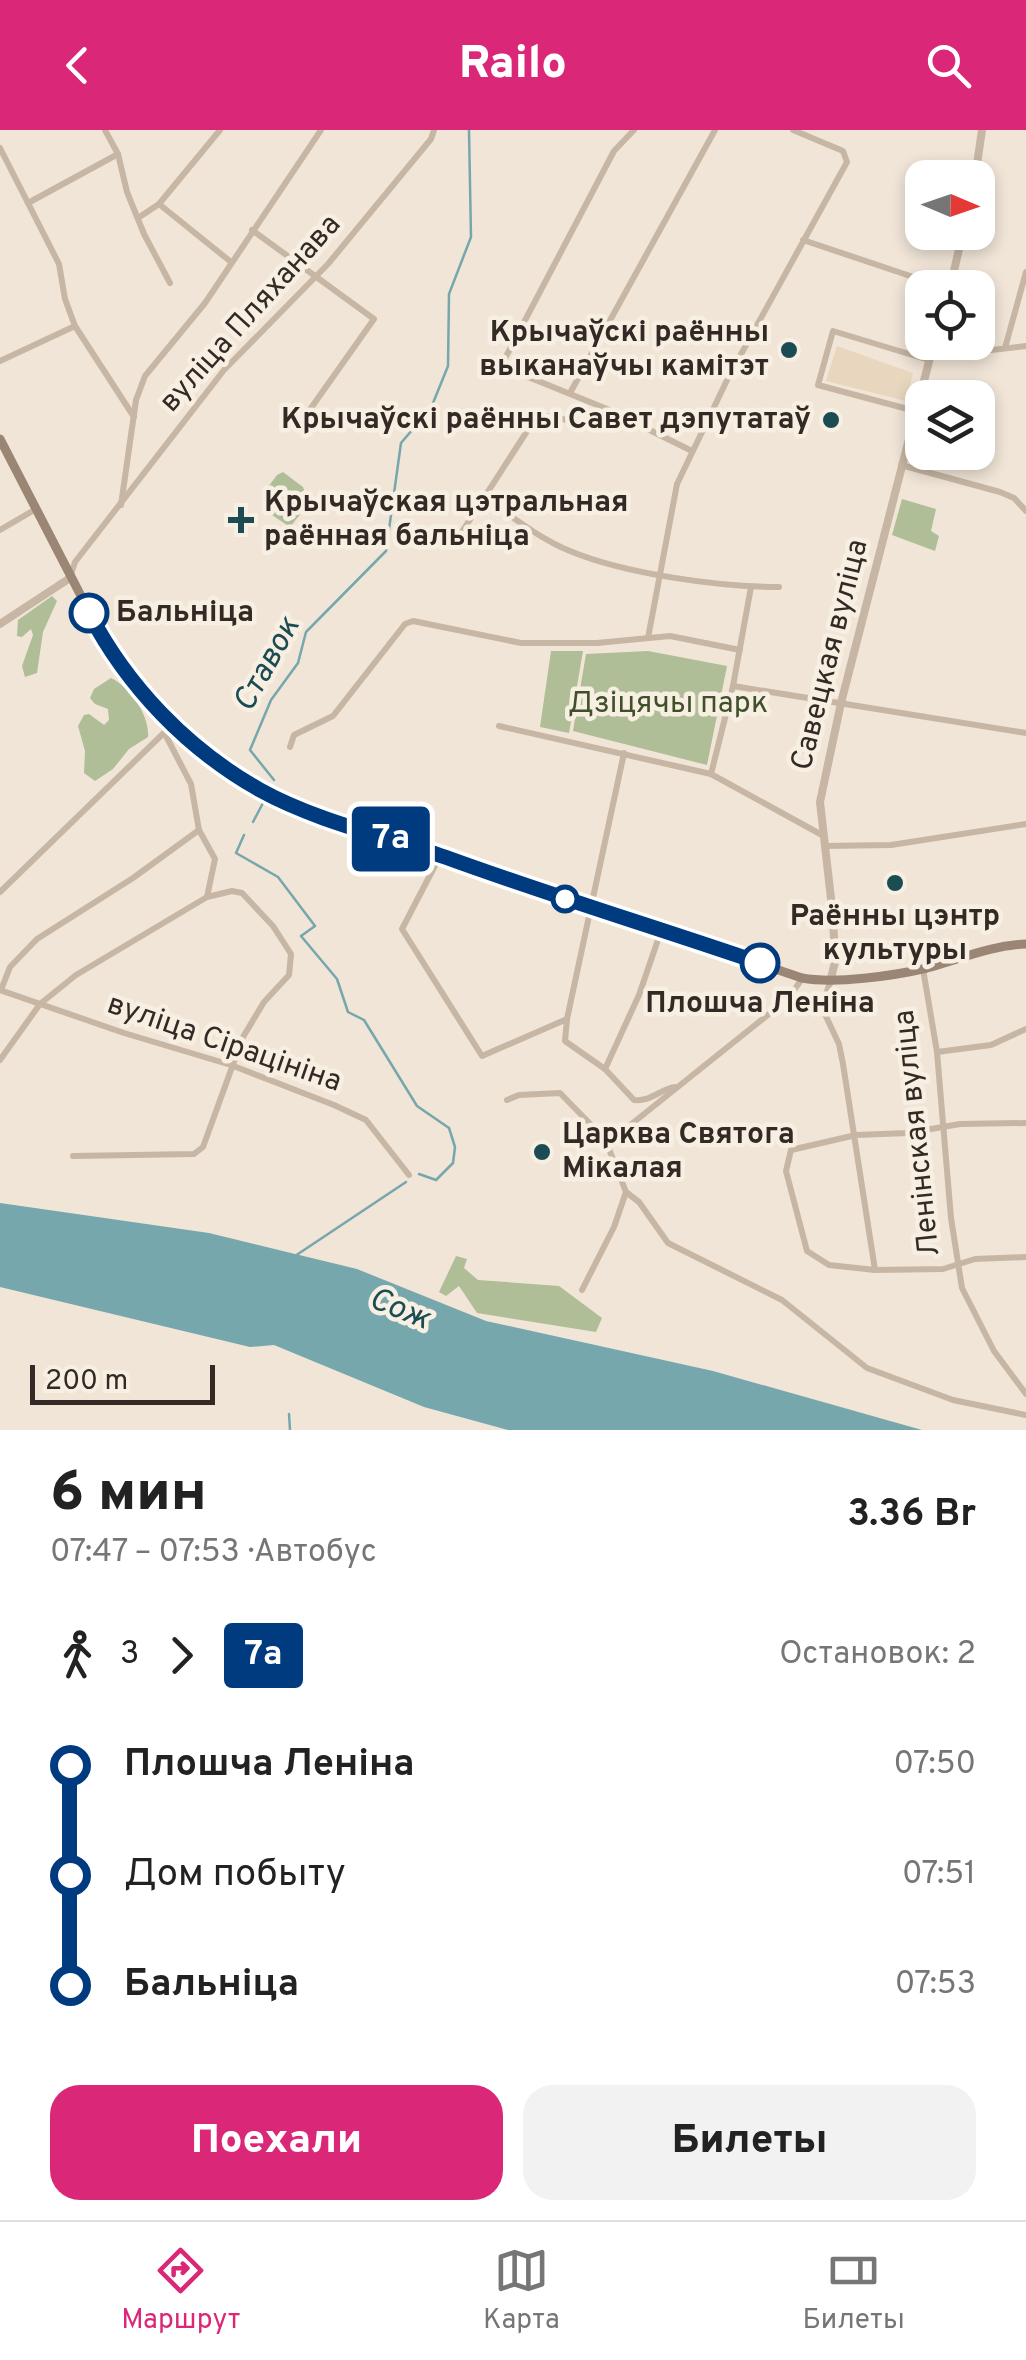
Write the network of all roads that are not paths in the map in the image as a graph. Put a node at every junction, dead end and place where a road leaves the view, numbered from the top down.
1 (105, 130) edge
2 (220, 130) edge
3 (321, 130) edge
4 (434, 130) edge
5 (634, 130) edge
6 (715, 130) edge
7 (793, 130) edge
8 (982, 130) edge
9 (0, 148) edge
10 (118, 154) junction
11 (978, 160) edge
12 (28, 203) junction
13 (160, 204) junction
14 (138, 218) junction
15 (252, 230) junction
16 (804, 240) junction
17 (230, 262) junction
18 (1026, 272) edge
19 (905, 274) edge
20 (317, 276) junction
21 (170, 283) dead end
22 (75, 326) junction
23 (1026, 346) edge
24 (1004, 348) junction
25 (995, 349) edge
26 (905, 352) edge
27 (0, 361) edge
28 (570, 393) junction
29 (905, 408) edge
30 (134, 417) junction
31 (572, 421) dead end
32 (298, 425) dead end
33 (0, 440) edge
34 (692, 450) junction
35 (905, 451) edge
36 (901, 465) junction
37 (484, 497) junction
38 (121, 506) junction
39 (1024, 506) edge
40 (36, 509) junction
41 (0, 530) edge
42 (460, 536) dead end
43 (661, 574) junction
44 (70, 578) junction
45 (751, 587) junction
46 (778, 587) dead end
47 (0, 624) edge
48 (648, 638) junction
49 (740, 650) junction
50 (733, 686) junction
51 (841, 702) junction
52 (499, 726) dead end
53 (168, 730) junction
54 (1026, 733) edge
55 (290, 747) dead end
56 (624, 753) junction
57 (712, 774) junction
58 (1026, 824) edge
59 (198, 830) junction
60 (822, 835) junction
61 (824, 846) junction
62 (440, 856) junction
63 (0, 892) edge
64 (207, 898) junction
65 (593, 908) junction
66 (662, 930) junction
67 (1026, 944) edge
68 (922, 969) junction
69 (802, 978) junction
70 (830, 982) junction
71 (0, 990) edge
72 (40, 1004) junction
73 (566, 1019) junction
74 (1026, 1029) edge
75 (937, 1052) junction
76 (0, 1060) edge
77 (231, 1065) junction
78 (605, 1069) junction
79 (675, 1087) junction
80 (506, 1100) dead end
81 (1026, 1123) edge
82 (945, 1126) junction
83 (856, 1135) junction
84 (604, 1139) junction
85 (73, 1156) dead end
86 (408, 1175) dead end
87 (626, 1192) junction
88 (1026, 1256) edge
89 (958, 1264) junction
90 (875, 1270) junction
91 (582, 1290) dead end
92 (1026, 1394) edge
93 (1026, 1415) edge

1 - 10 street
2 - 13 street
3 - 15 street
4 - 20 street, вуліца Пляханава
5 - 28 street
6 - 28 street
7 - 16 street
8 - 11 street
9 - 12 street
10 - 12 street
10 - 14 street
12 - 22 street
13 - 14 street
13 - 17 street
14 - 21 street
15 - 17 street
15 - 20 street
16 - 19 street
16 - 34 street
17 - 30 street
18 - 24 street
20 - 32 street
20 - 38 street, вуліца Пляханава
22 - 27 street
22 - 30 street
23 - 24 street
24 - 25 street
26 - 29 street
28 - 34 street
30 - 38 street
31 - 37 street
33 - 40 main road, Ленінская вуліца
34 - 43 street
35 - 36 street, Савецкая вуліца
36 - 39 street
36 - 51 street, Савецкая вуліца
37 - 42 street
37 - 43 street
38 - 44 street, вуліца Пляханава
40 - 41 street
40 - 44 main road, Ленінская вуліца
43 - 45 street
43 - 48 street
44 - 47 street
44 - 53 main road, Ленінская вуліца
45 - 46 street
45 - 49 street
48 - 49 street
48 - 55 street
49 - 50 street
50 - 51 street
50 - 57 street
51 - 54 street
51 - 60 street, Савецкая вуліца
52 - 56 street
53 - 59 street
53 - 62 main road, Ленінская вуліца
53 - 63 street
56 - 57 street
56 - 65 street
57 - 60 street
58 - 61 street
59 - 64 street
59 - 71 street
60 - 61 street, Савецкая вуліца
61 - 70 street, Савецкая вуліца
62 - 65 main road, Ленінская вуліца
62 - 73 street
64 - 72 street
64 - 77 street
65 - 66 main road, Ленінская вуліца
65 - 73 street
66 - 69 main road, Ленінская вуліца
66 - 78 street
67 - 68 main road
68 - 70 main road, Ленінская вуліца
68 - 75 street, Ленінская вуліца
69 - 70 main road, Ленінская вуліца
69 - 79 street
70 - 83 street
71 - 72 street, вуліца Сірацініна
72 - 76 street
72 - 77 street, вуліца Сірацініна
73 - 78 street
74 - 75 street
75 - 82 street, Ленінская вуліца
77 - 85 street
77 - 86 street, вуліца Сірацініна
78 - 79 street
79 - 84 street
80 - 84 street
81 - 82 street
82 - 83 street
82 - 89 street, Ленінская вуліца
83 - 90 street
83 - 90 street
84 - 87 street
87 - 91 street
87 - 93 street
88 - 89 street
89 - 90 street
89 - 92 street, Ленінская вуліца

